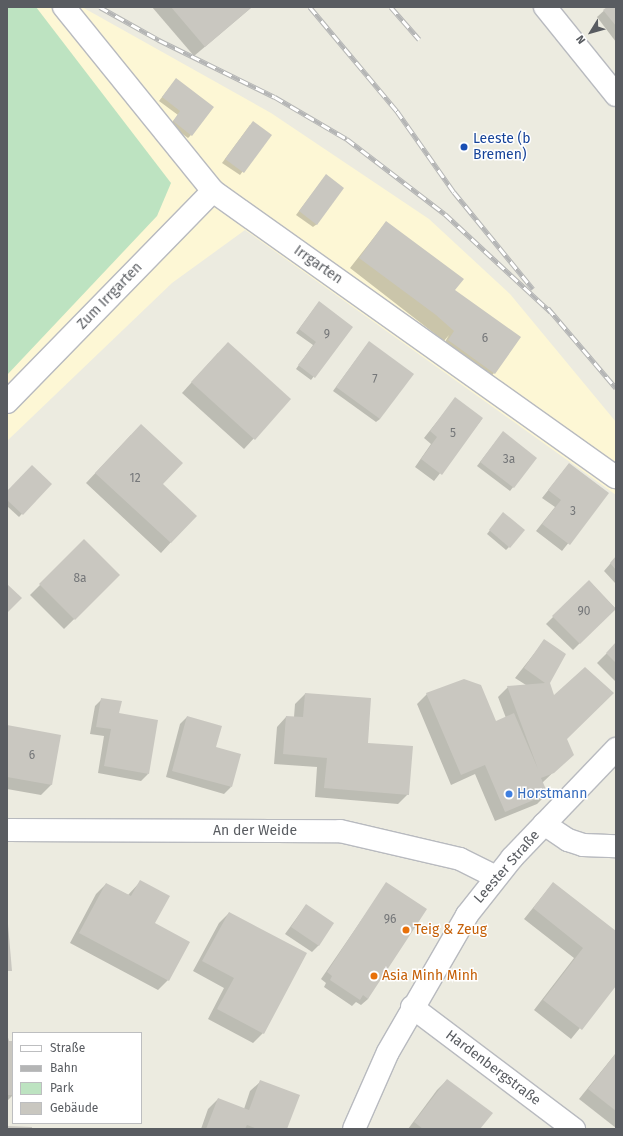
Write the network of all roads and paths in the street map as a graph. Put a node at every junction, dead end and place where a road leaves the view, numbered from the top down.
1 (64, 7) edge
2 (545, 7) edge
3 (616, 95) edge
4 (213, 191) junction
5 (7, 402) edge
6 (616, 477) edge
7 (616, 749) edge
8 (544, 824) junction
9 (7, 830) edge
10 (616, 846) edge
11 (496, 877) junction
12 (412, 1007) junction
13 (354, 1129) edge
14 (574, 1129) edge

1 - 4 street, Irrgarten
2 - 3 street
4 - 5 street, Zum Irrgarten
4 - 6 street, Irrgarten
7 - 8 street, Leester Straße
8 - 10 street
8 - 11 street, Leester Straße
9 - 11 street, An der Weide
11 - 12 street, Leester Straße
12 - 13 street, Leester Straße
12 - 14 street, Hardenbergstraße

